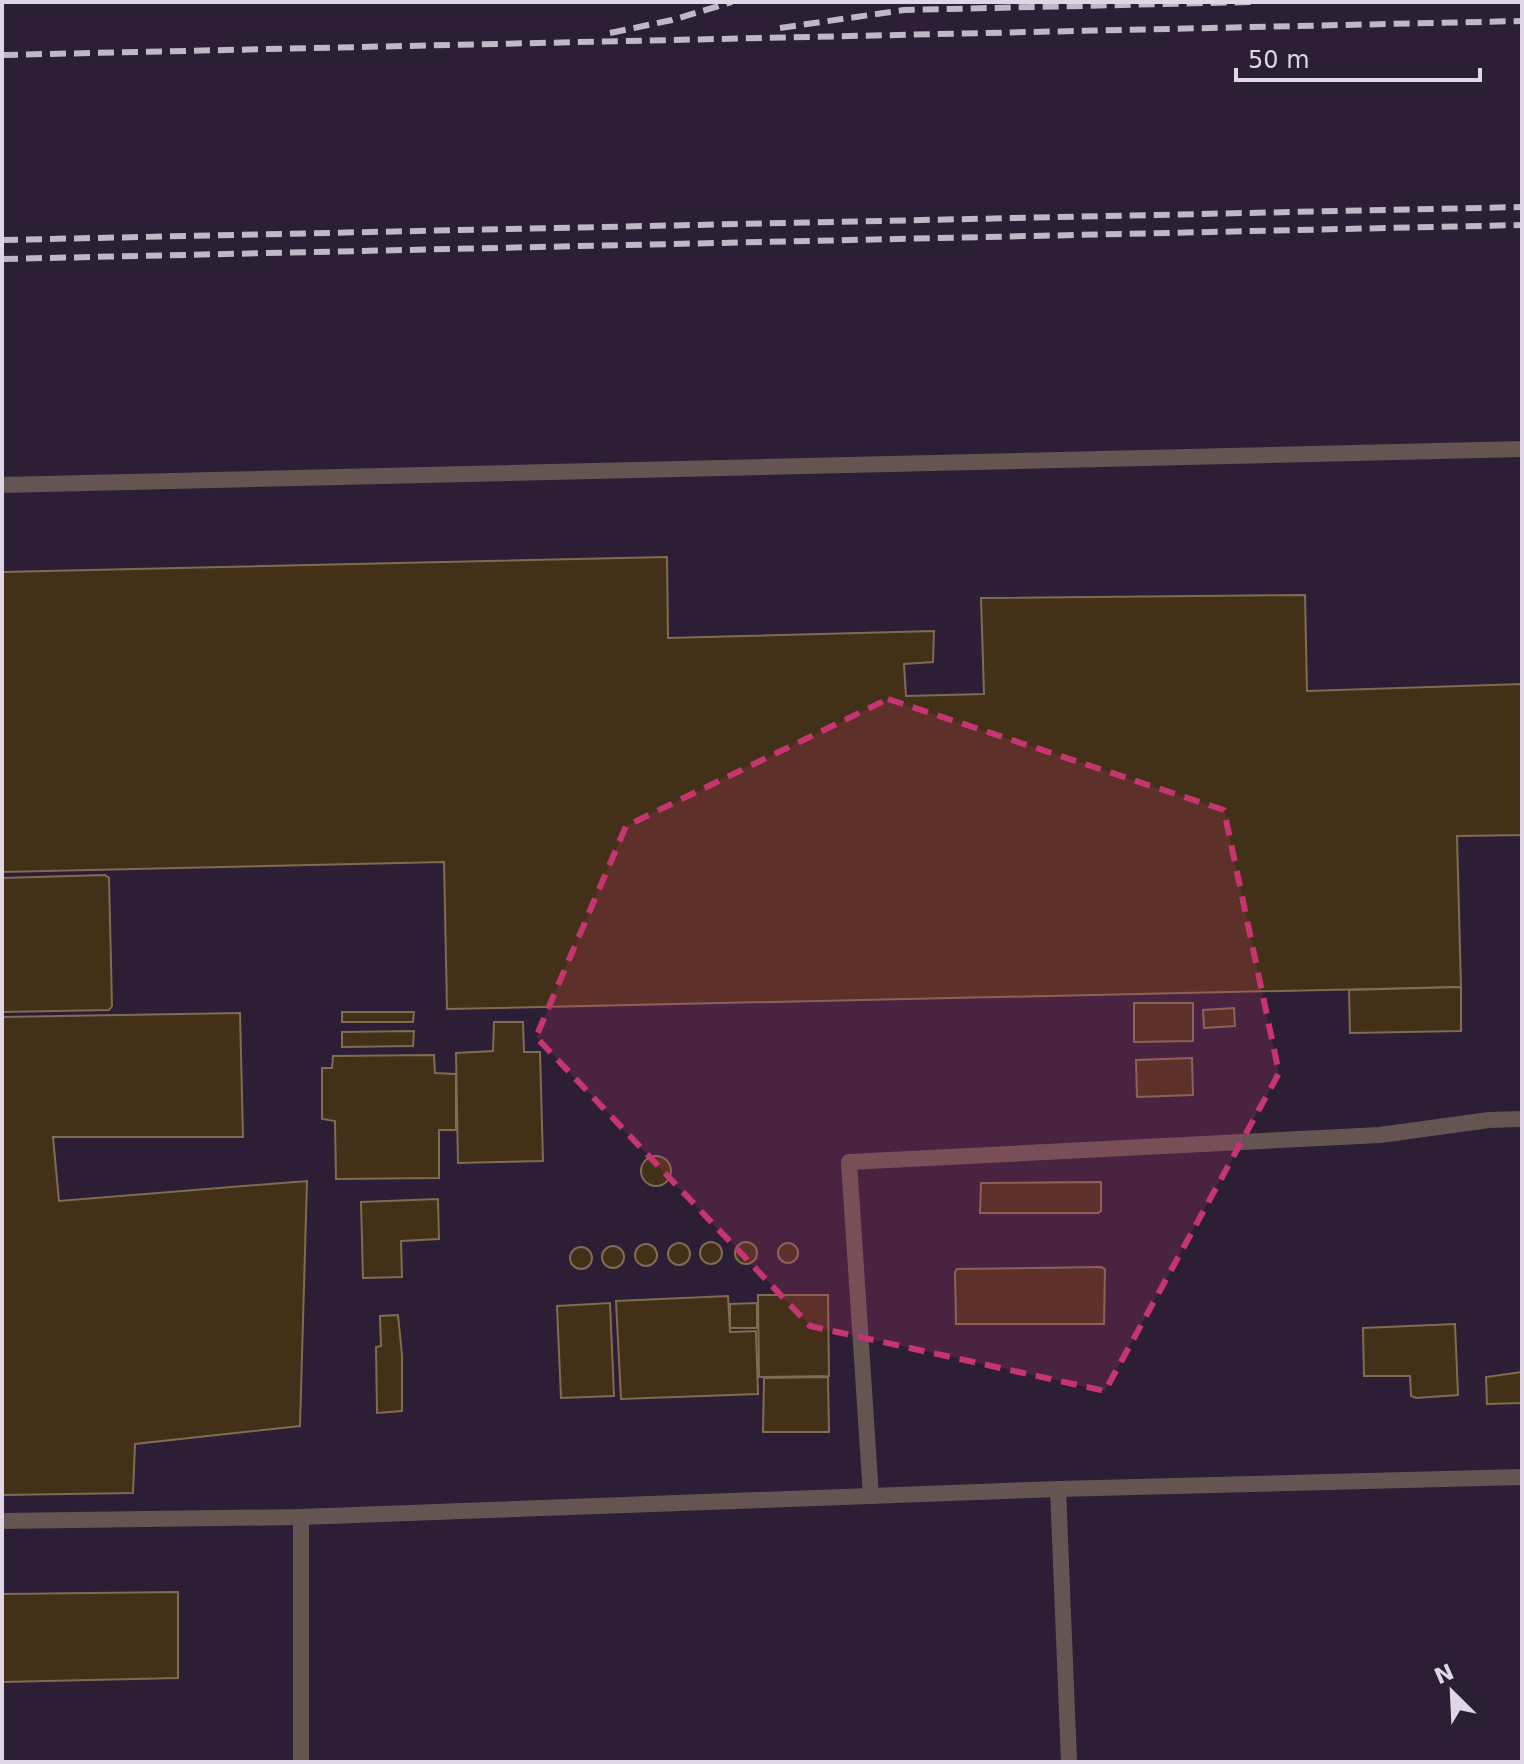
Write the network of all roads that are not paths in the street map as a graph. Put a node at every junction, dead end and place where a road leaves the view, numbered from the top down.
1 (1522, 449) edge
2 (2, 485) edge
3 (1522, 1119) edge
4 (1522, 1477) edge
5 (1058, 1489) junction
6 (871, 1496) junction
7 (301, 1517) junction
8 (2, 1521) edge
9 (301, 1762) edge
10 (1055, 1762) edge
11 (1069, 1762) edge

1 - 2 lane
3 - 6 lane
4 - 5 lane
5 - 6 lane
5 - 11 lane
6 - 7 lane
7 - 8 lane
7 - 9 lane
10 - 11 lane

